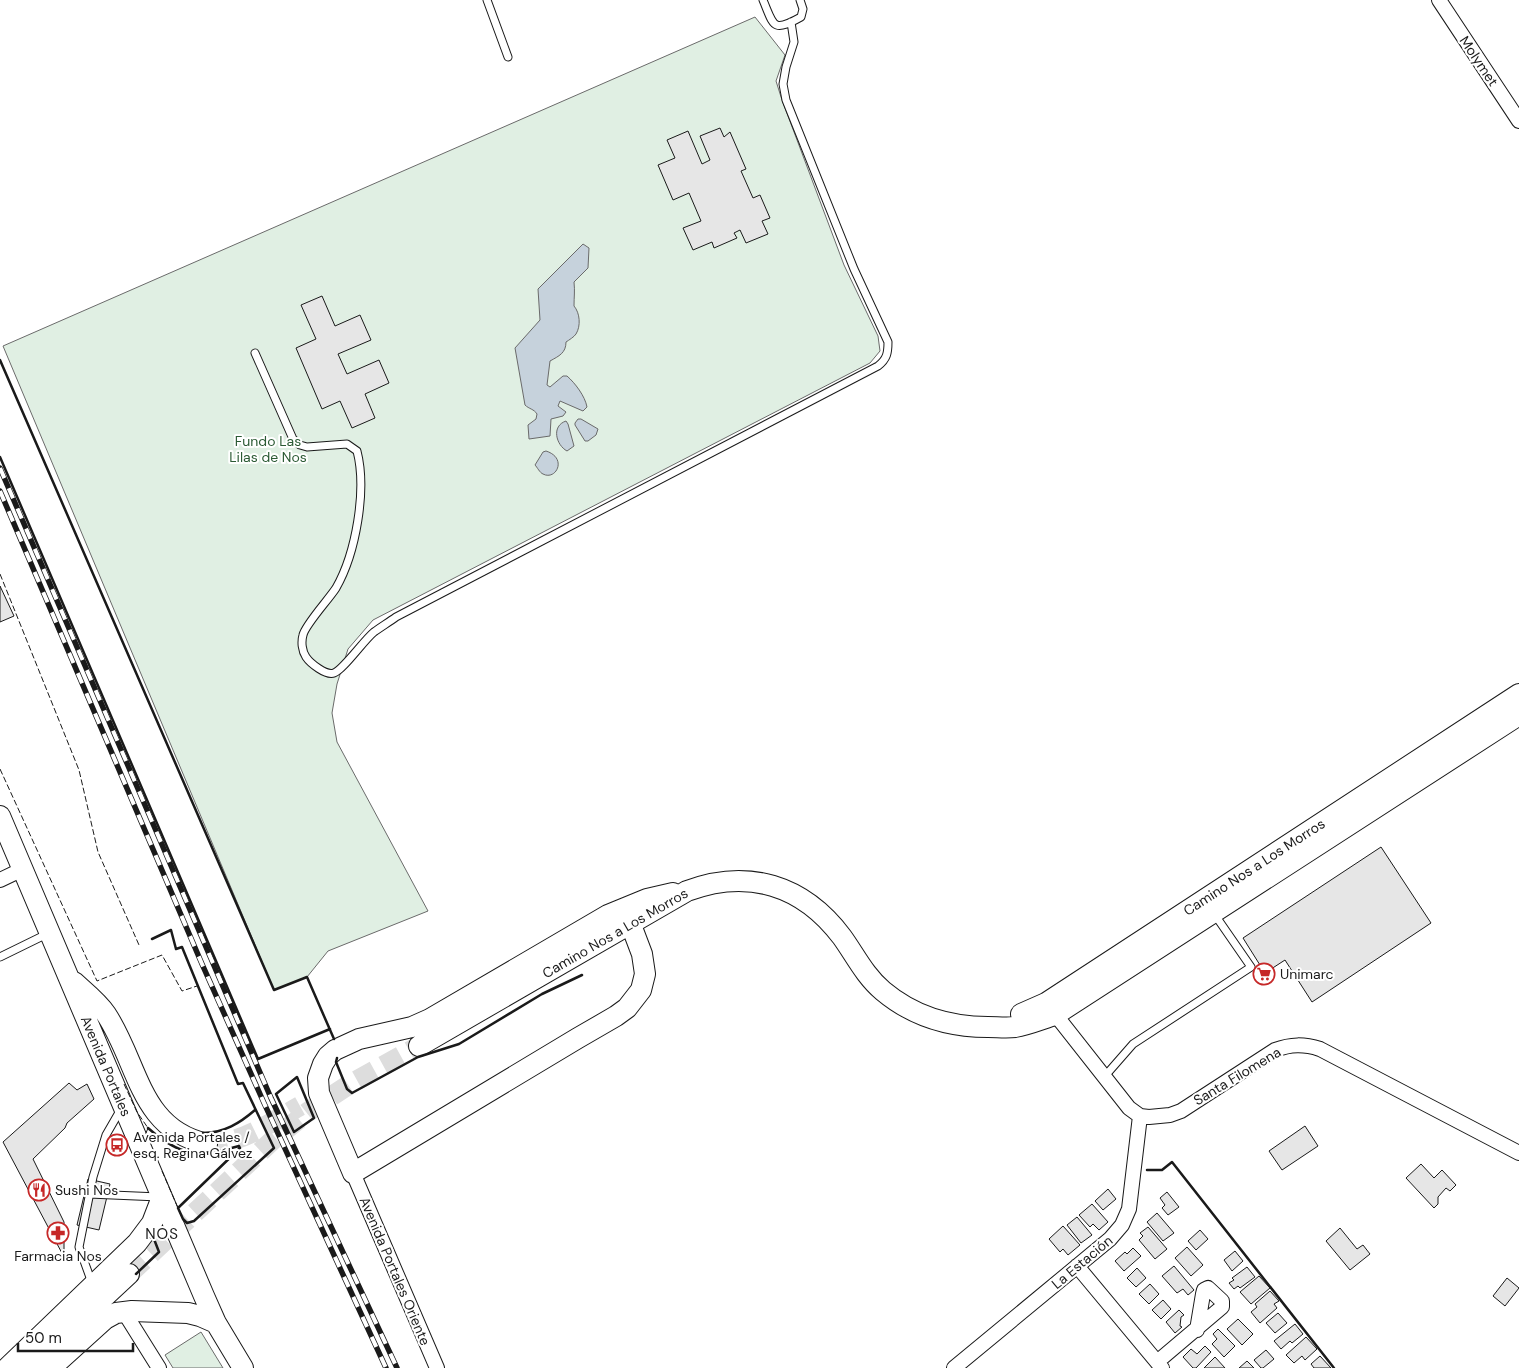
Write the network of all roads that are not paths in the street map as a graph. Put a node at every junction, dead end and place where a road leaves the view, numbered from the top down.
1 (486, 0) edge
2 (763, 0) edge
3 (800, 0) edge
4 (1439, 0) edge
5 (792, 22) junction
6 (508, 57) dead end
7 (1519, 121) edge
8 (255, 354) dead end
9 (1519, 694) edge
10 (1519, 715) edge
11 (0, 816) edge
12 (23, 869) junction
13 (0, 880) edge
14 (687, 891) junction
15 (1214, 912) junction
16 (631, 925) junction
17 (50, 933) junction
18 (0, 957) edge
19 (68, 976) junction
20 (1050, 1009) junction
21 (419, 1046) tunnel mouth
22 (1105, 1076) junction
23 (123, 1106) junction
24 (1140, 1116) junction
25 (207, 1144) tunnel mouth
26 (1519, 1152) edge
27 (353, 1173) junction
28 (90, 1194) junction
29 (162, 1197) junction
30 (1078, 1266) junction
31 (129, 1274) tunnel mouth
32 (93, 1286) junction
33 (124, 1312) junction
34 (216, 1323) junction
35 (1196, 1330) dead end
36 (1159, 1365) edge
37 (7, 1368) edge
38 (28, 1368) edge
39 (51, 1368) edge
40 (159, 1368) edge
41 (243, 1368) edge
42 (436, 1368) edge
43 (954, 1368) edge

1 - 6 lane
2 - 5 lane
3 - 5 lane
4 - 7 street, Molymet
5 - 8 lane
9 - 20 main road, Camino Nos a Los Morros
10 - 15 main road, Camino Nos a Los Morros
11 - 12 main road, Avenida Portales
12 - 13 street
12 - 17 main road, Avenida Portales
14 - 16 main road, Camino Nos a Los Morros
14 - 20 main road, Camino Nos a Los Morros
14 - 27 main road
15 - 20 main road, Camino Nos a Los Morros
15 - 22 lane
16 - 21 main road, Camino Nos a Los Morros
16 - 27 main road
17 - 18 lane
17 - 19 main road, Avenida Portales
19 - 23 main road, Avenida Portales
19 - 25 main road
20 - 22 street
22 - 24 street
23 - 28 lane
23 - 29 main road, Avenida Portales
24 - 26 street, Santa Filomena
24 - 30 street, La Estación
27 - 42 street, Avenida Portales Oriente
28 - 29 lane
28 - 32 lane
29 - 32 main road
29 - 34 main road, Avenida Portales
30 - 36 street
30 - 43 street, La Estación
31 - 38 main road
32 - 37 main road
33 - 34 main road
33 - 39 main road
33 - 40 street
34 - 41 main road, Avenida Portales
35 - 36 street

